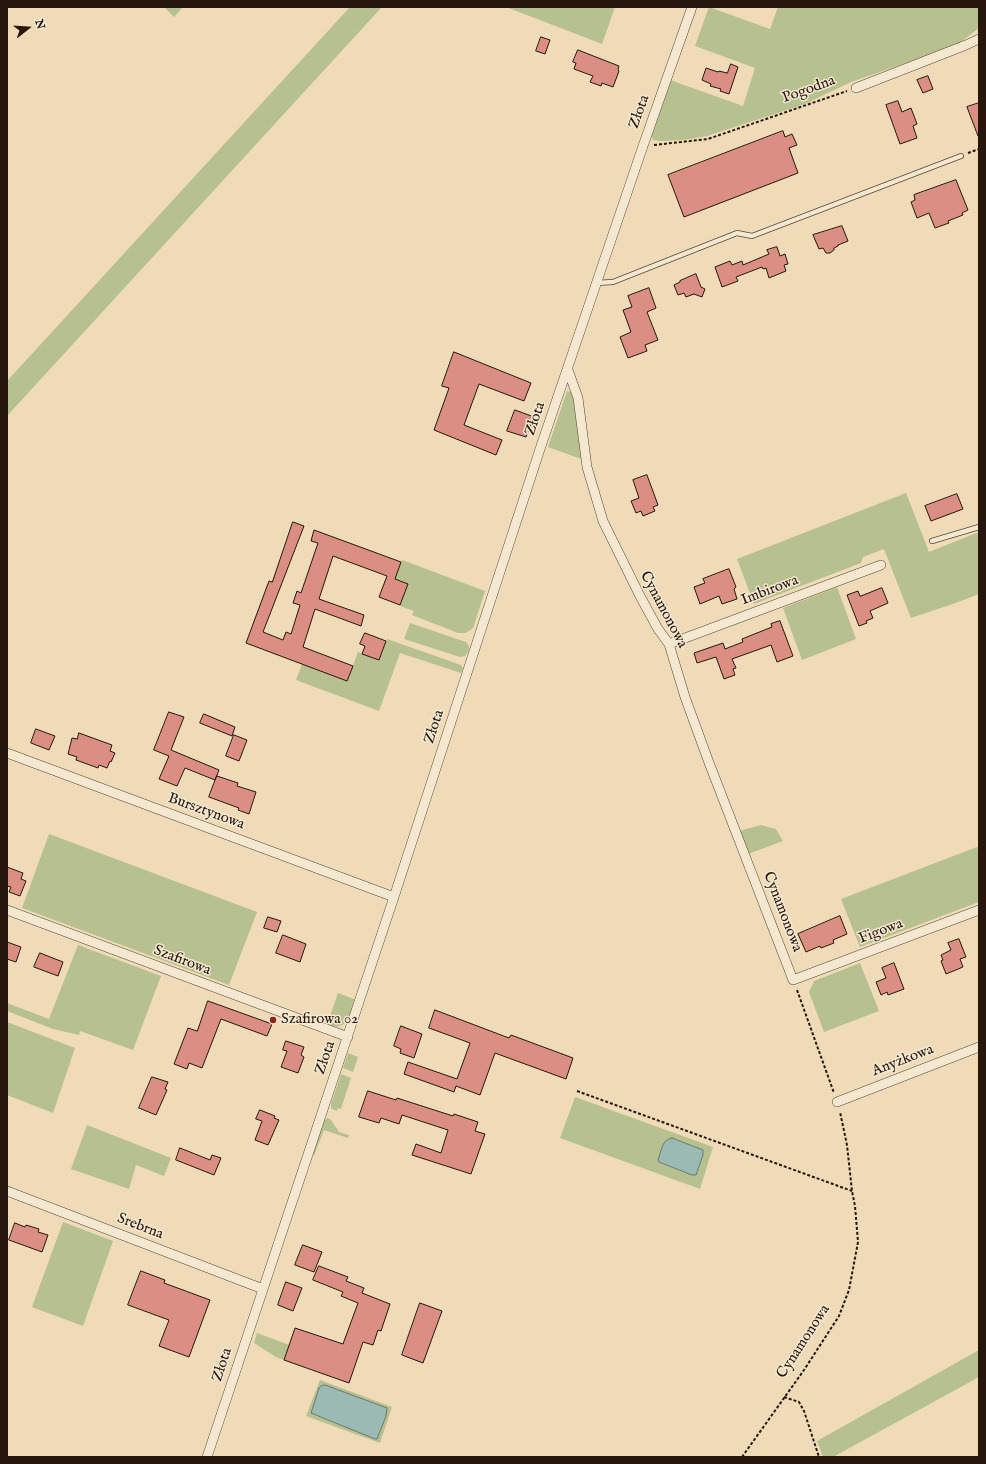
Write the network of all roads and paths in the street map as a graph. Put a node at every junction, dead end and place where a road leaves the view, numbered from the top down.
1 (692, 7) edge
2 (979, 39) edge
3 (856, 88) joint
4 (643, 146) junction
5 (979, 149) edge
6 (961, 156) joint
7 (596, 283) junction
8 (568, 370) junction
9 (979, 527) edge
10 (932, 541) dead end
11 (880, 565) dead end
12 (669, 644) junction
13 (7, 753) edge
14 (394, 897) junction
15 (7, 910) edge
16 (979, 910) edge
17 (793, 980) junction
18 (348, 1038) junction
19 (979, 1047) edge
20 (577, 1091) dead end
21 (837, 1102) junction
22 (7, 1191) edge
23 (852, 1191) junction
24 (263, 1289) junction
25 (784, 1397) junction
26 (207, 1457) edge
27 (742, 1457) edge
28 (818, 1457) edge

1 - 4 street, Złota
2 - 3 street, Pogodna
3 - 4 path, Pogodna
4 - 7 street, Złota
5 - 6 path
6 - 7 lane
7 - 8 street, Złota
8 - 12 street, Cynamonowa
8 - 14 street, Złota
9 - 10 lane
11 - 12 street, Imbirowa
12 - 17 street, Cynamonowa
13 - 14 street, Bursztynowa
14 - 18 street, Złota
15 - 18 street, Szafirowa
16 - 17 street, Figowa
17 - 21 path, Cynamonowa
18 - 24 street, Złota
19 - 21 street, Anyżkowa
20 - 23 path
21 - 23 path, Cynamonowa
22 - 24 street, Srebrna
23 - 25 path, Cynamonowa
24 - 26 street, Złota
25 - 27 path, Cynamonowa
25 - 28 path

